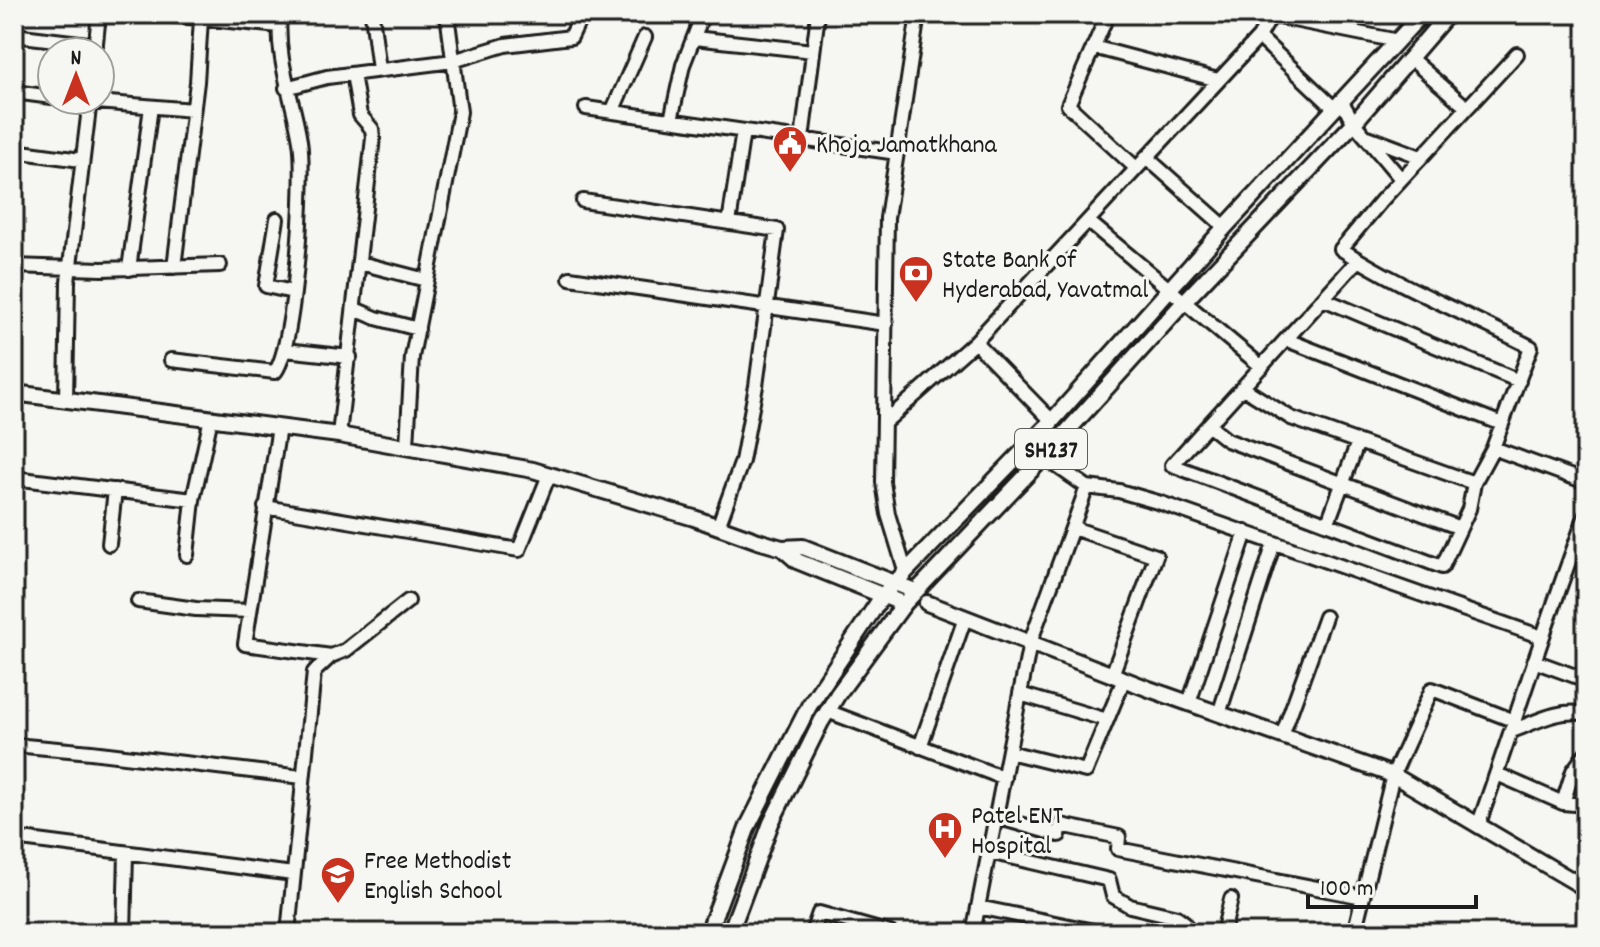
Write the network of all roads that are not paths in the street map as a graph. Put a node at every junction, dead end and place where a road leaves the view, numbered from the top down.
1 (99, 14) edge
2 (160, 14) edge
3 (372, 14) edge
4 (447, 14) edge
5 (582, 14) edge
6 (703, 14) edge
7 (818, 14) edge
8 (918, 14) edge
9 (1108, 14) edge
10 (1422, 14) edge
11 (1448, 14) edge
12 (1268, 15) edge
13 (201, 19) junction
14 (279, 20) edge
15 (14, 35) edge
16 (97, 36) edge
17 (645, 37) dead end
18 (1259, 37) junction
19 (36, 38) edge
20 (694, 38) junction
21 (1398, 41) junction
22 (1093, 47) junction
23 (813, 51) junction
24 (1517, 54) dead end
25 (1410, 58) junction
26 (453, 61) junction
27 (379, 70) junction
28 (353, 74) junction
29 (1218, 80) junction
30 (286, 88) junction
31 (14, 92) edge
32 (36, 95) edge
33 (116, 104) edge
34 (1338, 106) junction
35 (151, 107) junction
36 (586, 108) dead end
37 (1467, 108) junction
38 (193, 110) junction
39 (612, 112) junction
40 (88, 116) edge
41 (671, 120) junction
42 (1354, 123) junction
43 (743, 131) junction
44 (1365, 136) junction
45 (802, 139) junction
46 (14, 151) edge
47 (897, 153) junction
48 (1146, 157) junction
49 (1421, 157) junction
50 (81, 160) junction
51 (1136, 168) junction
52 (1401, 179) junction
53 (583, 201) dead end
54 (277, 219) dead end
55 (1089, 222) junction
56 (729, 223) junction
57 (1225, 227) junction
58 (1358, 260) junction
59 (360, 263) junction
60 (220, 265) dead end
61 (14, 266) edge
62 (174, 267) junction
63 (70, 268) junction
64 (129, 269) junction
65 (570, 278) dead end
66 (426, 280) junction
67 (1171, 289) junction
68 (293, 292) junction
69 (1323, 299) junction
70 (1185, 301) junction
71 (768, 308) junction
72 (355, 309) junction
73 (886, 324) junction
74 (418, 329) junction
75 (1287, 340) junction
76 (975, 342) junction
77 (285, 350) junction
78 (350, 357) junction
79 (171, 360) dead end
80 (1262, 367) junction
81 (1519, 381) junction
82 (1243, 388) junction
83 (14, 393) edge
84 (66, 400) junction
85 (211, 418) junction
86 (1052, 421) junction
87 (884, 423) junction
88 (1502, 424) junction
89 (1208, 425) junction
90 (279, 427) junction
91 (339, 435) junction
92 (1358, 442) junction
93 (407, 445) junction
94 (1493, 448) junction
95 (1044, 457) junction
96 (549, 475) junction
97 (14, 478) edge
98 (1586, 482) edge
99 (1342, 483) junction
100 (1474, 483) junction
101 (1087, 487) junction
102 (115, 490) junction
103 (193, 500) junction
104 (265, 507) junction
105 (1586, 515) edge
106 (1328, 522) junction
107 (718, 527) junction
108 (1073, 528) junction
109 (1460, 528) junction
110 (1246, 532) junction
111 (1274, 543) junction
112 (109, 544) dead end
113 (1581, 546) edge
114 (782, 548) junction
115 (187, 555) dead end
116 (905, 570) junction
117 (894, 582) junction
118 (915, 591) junction
119 (883, 595) junction
120 (138, 601) dead end
121 (408, 601) dead end
122 (927, 603) junction
123 (904, 604) junction
124 (250, 611) junction
125 (1325, 617) dead end
126 (965, 618) junction
127 (1542, 637) junction
128 (1030, 643) junction
129 (331, 656) junction
130 (1534, 661) junction
131 (1118, 677) junction
132 (1586, 680) edge
133 (1020, 694) junction
134 (1189, 703) junction
135 (827, 711) junction
136 (1219, 714) junction
137 (1586, 714) edge
138 (1107, 720) junction
139 (1513, 726) junction
140 (1282, 736) junction
141 (14, 745) edge
142 (920, 747) junction
143 (1009, 752) junction
144 (1586, 753) edge
145 (1497, 774) junction
146 (1393, 775) junction
147 (302, 777) junction
148 (1004, 778) junction
149 (1563, 803) junction
150 (1586, 805) edge
151 (996, 817) junction
152 (1478, 826) junction
153 (14, 838) edge
154 (989, 852) junction
155 (126, 853) junction
156 (293, 874) junction
157 (1583, 887) edge
158 (1363, 897) junction
159 (1231, 899) dead end
160 (978, 907) junction
161 (1185, 923) dead end
162 (124, 933) edge
163 (288, 933) edge
164 (708, 933) edge
165 (730, 933) edge
166 (812, 933) edge
167 (890, 933) edge
168 (973, 933) edge
169 (1103, 933) edge
170 (1223, 933) edge
171 (1354, 933) edge

1 - 16 street
2 - 13 street
3 - 27 street
4 - 26 street
5 - 26 street
6 - 20 street
7 - 23 street
8 - 47 street
9 - 22 street
10 - 21 main road, SH237
11 - 25 main road, SH237
12 - 18 street
12 - 21 street
13 - 14 street
13 - 38 street
14 - 30 street
15 - 19 street
17 - 39 street
18 - 29 street
18 - 34 street
20 - 23 street
20 - 41 street
21 - 34 main road, SH237
22 - 29 street
22 - 51 street
23 - 45 street
24 - 37 street
25 - 37 street
25 - 42 main road, SH237
26 - 27 street
26 - 66 street
27 - 28 street
28 - 30 street
28 - 59 street
29 - 48 street
30 - 68 street
31 - 32 street
33 - 35 street
34 - 42 street
34 - 57 main road, SH237
35 - 38 street
35 - 64 street
36 - 39 street
37 - 49 street
38 - 62 street
39 - 41 street
40 - 50 street
41 - 43 street
42 - 44 street
42 - 70 main road, SH237
43 - 45 street
43 - 56 street
44 - 49 street
44 - 52 street
45 - 47 street
46 - 50 street
47 - 73 street
48 - 51 street
48 - 57 street
49 - 52 street
50 - 63 street
51 - 55 street
52 - 58 street
53 - 56 street
54 - 68 street
55 - 67 street
55 - 76 street
56 - 71 street
57 - 67 main road, SH237
58 - 69 street
58 - 81 street
59 - 66 street
59 - 72 street
60 - 62 street
61 - 63 street
62 - 64 street
63 - 64 street
63 - 84 street
65 - 71 street
66 - 74 street
67 - 70 street
67 - 86 main road, SH237
68 - 77 street
69 - 75 street
69 - 81 street
70 - 80 street
70 - 95 main road, SH237
71 - 73 street
71 - 107 street
72 - 74 street
72 - 78 street
73 - 87 street
74 - 93 street
75 - 80 street
75 - 88 street
76 - 86 street
76 - 87 street
77 - 78 street
77 - 79 street
78 - 91 street
80 - 82 street
81 - 88 street
82 - 89 street
82 - 92 street
83 - 84 main road
84 - 85 main road
85 - 90 main road
85 - 103 street
86 - 116 main road, SH237
87 - 116 street
88 - 94 street
89 - 99 street
89 - 106 street
90 - 91 main road
90 - 104 street
91 - 93 main road
92 - 99 street
92 - 100 street
93 - 96 main road
94 - 98 street
94 - 100 street
95 - 101 street
95 - 118 main road, SH237
96 - 104 street
96 - 107 main road
97 - 102 street
99 - 106 street
99 - 109 street
100 - 109 street
101 - 108 street
101 - 110 street
102 - 103 street
102 - 112 street
103 - 115 street
104 - 124 street
105 - 113 street
106 - 109 street
107 - 114 main road
108 - 128 street
108 - 131 street
110 - 111 street
110 - 134 street
111 - 127 street
111 - 136 street
113 - 127 street
114 - 117 main road
114 - 119 main road
116 - 117 main road, SH237
117 - 118 main road
117 - 119 main road, SH237
118 - 122 street
118 - 123 main road, SH237
119 - 123 main road
119 - 164 main road, SH237
120 - 124 street
121 - 129 street
122 - 123 street
122 - 126 main road
123 - 135 main road, SH237
124 - 129 street
125 - 140 street
126 - 128 main road
126 - 142 street
127 - 130 street
128 - 131 main road
128 - 133 street
129 - 147 street
130 - 132 street
130 - 139 street
131 - 134 main road
131 - 138 street
133 - 138 street
133 - 143 street
134 - 136 main road
135 - 142 street
135 - 165 main road, SH237
136 - 140 main road
137 - 139 street
138 - 143 street
139 - 145 street
139 - 146 street
140 - 146 main road
141 - 147 street
142 - 148 street
143 - 148 street
144 - 149 street
145 - 149 street
145 - 152 street
146 - 152 main road
146 - 158 street
147 - 156 street
148 - 151 street
149 - 150 street
151 - 154 street
151 - 158 street
152 - 157 main road
153 - 155 street
154 - 160 street
154 - 161 street
155 - 156 street
155 - 162 street
156 - 163 street
158 - 171 street
159 - 170 street
160 - 168 street
160 - 169 street
166 - 167 street

